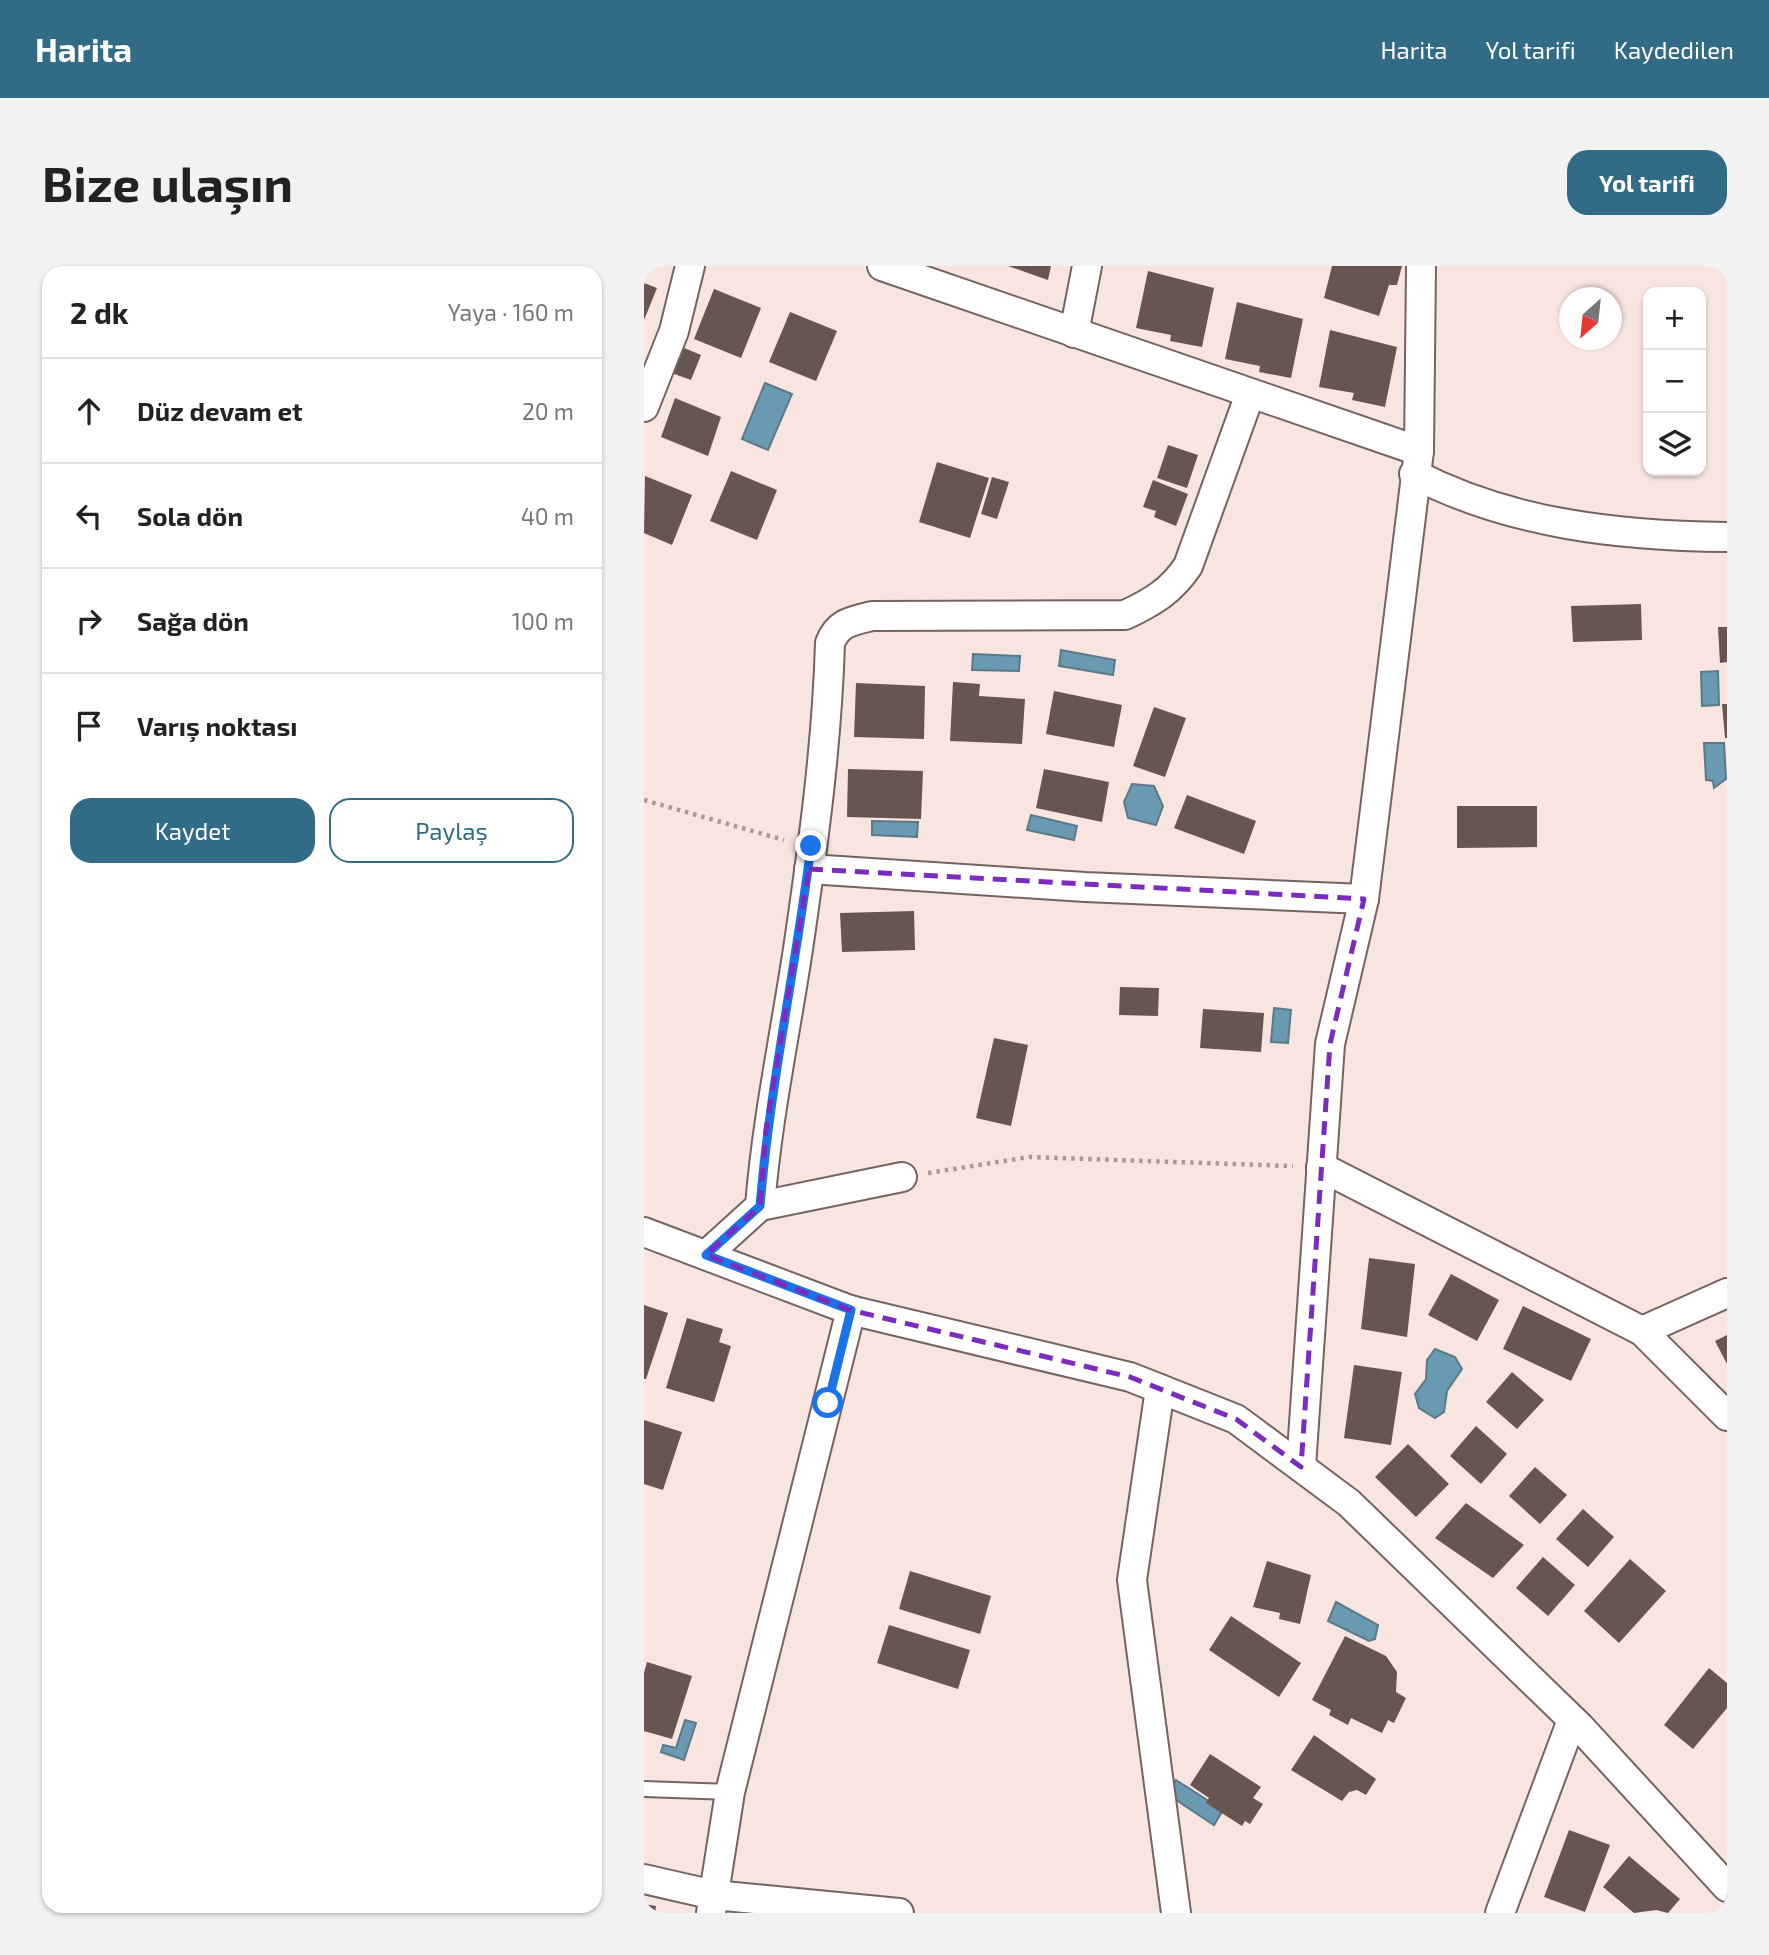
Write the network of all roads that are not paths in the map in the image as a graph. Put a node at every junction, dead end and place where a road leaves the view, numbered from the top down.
1 (690, 266) edge
2 (882, 266) edge
3 (1087, 266) edge
4 (1421, 266) edge
5 (1074, 333) junction
6 (1250, 394) junction
7 (644, 407) edge
8 (1417, 462) junction
9 (1727, 537) edge
10 (810, 857) junction
11 (1364, 899) junction
12 (1321, 1167) junction
13 (902, 1177) road end
14 (760, 1206) junction
15 (644, 1231) edge
16 (706, 1255) junction
17 (1727, 1293) edge
18 (851, 1310) junction
19 (1642, 1331) junction
20 (1160, 1389) junction
21 (1727, 1416) edge
22 (1301, 1467) junction
23 (1572, 1720) junction
24 (644, 1789) edge
25 (730, 1792) junction
26 (1722, 1869) edge
27 (644, 1879) edge
28 (713, 1904) edge
29 (899, 1913) edge
30 (1176, 1913) edge
31 (1500, 1913) edge

1 - 7 street
2 - 5 street
3 - 5 street
4 - 8 street
5 - 6 street
6 - 8 street
6 - 10 street
8 - 9 street
8 - 11 street
10 - 11 street
10 - 14 street
11 - 12 street
12 - 19 street
12 - 22 street
13 - 14 street
14 - 16 street
15 - 16 street
16 - 18 street
17 - 19 street
18 - 20 street
18 - 25 street
19 - 21 street
20 - 22 street
20 - 30 street
22 - 23 street
23 - 26 street
23 - 31 street
24 - 25 lane
25 - 28 street
27 - 28 street
28 - 29 street

